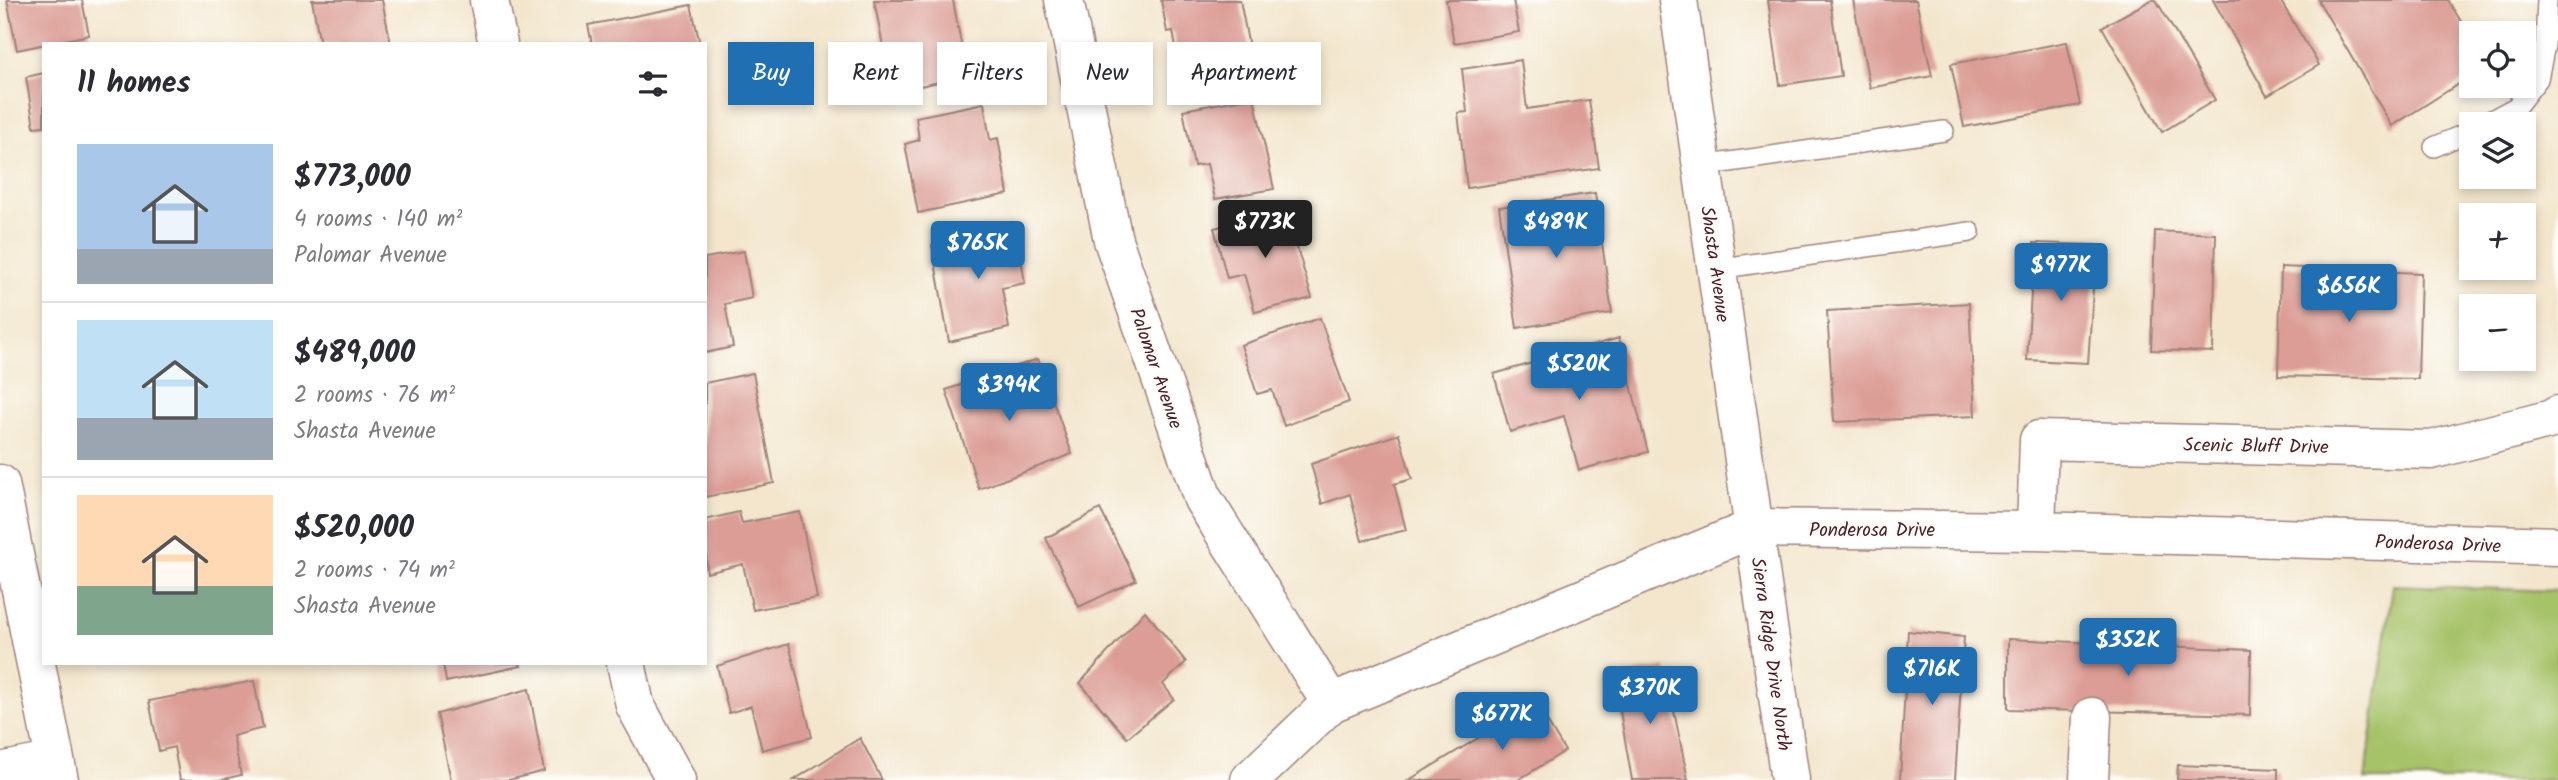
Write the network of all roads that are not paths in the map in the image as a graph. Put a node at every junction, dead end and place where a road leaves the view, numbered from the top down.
1 (489, 0) edge
2 (1064, 0) edge
3 (1678, 0) edge
4 (2547, 0) edge
5 (499, 42) edge
6 (2507, 112) edge
7 (1944, 131) dead end
8 (2459, 137) edge
9 (2434, 148) dead end
10 (1702, 166) junction
11 (1970, 232) dead end
12 (1717, 269) junction
13 (2558, 415) edge
14 (0, 484) edge
15 (1754, 528) junction
16 (2036, 531) junction
17 (2558, 546) edge
18 (626, 665) edge
19 (1331, 703) junction
20 (2092, 717) dead end
21 (57, 771) edge
22 (0, 772) edge
23 (676, 780) edge
24 (1250, 780) edge
25 (1790, 780) edge
26 (2090, 780) edge

1 - 5 street
2 - 19 street, Palomar Avenue
3 - 10 street, Shasta Avenue
4 - 6 lane
7 - 10 lane
8 - 9 lane
10 - 12 street, Shasta Avenue
11 - 12 lane
12 - 15 street, Shasta Avenue
13 - 16 street, Scenic Bluff Drive
14 - 21 street
15 - 16 street, Ponderosa Drive
15 - 19 street, Ponderosa Drive
15 - 25 street, Sierra Ridge Drive North
16 - 17 street, Ponderosa Drive
18 - 23 street
19 - 24 street, Ponderosa Drive
20 - 26 street
21 - 22 street

